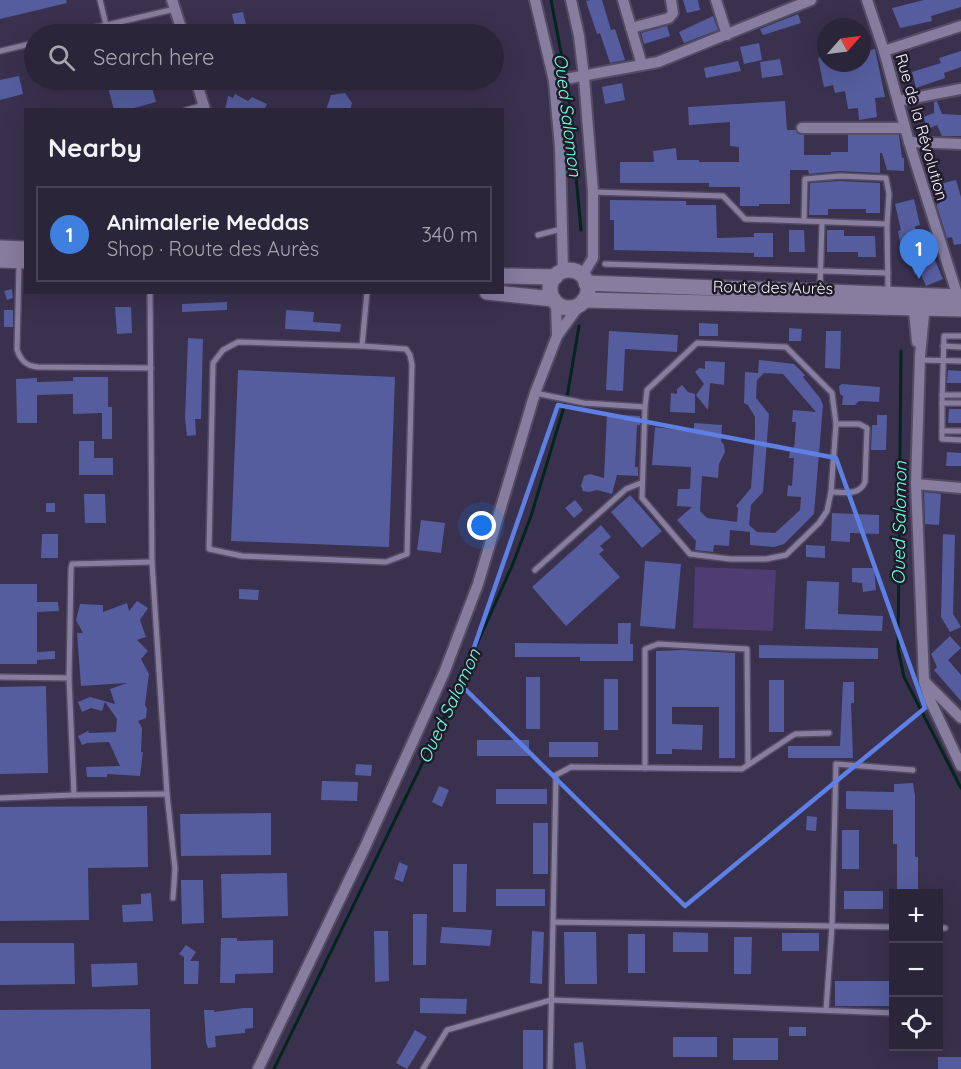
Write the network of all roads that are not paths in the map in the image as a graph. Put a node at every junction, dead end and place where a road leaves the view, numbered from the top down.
1 (100, 0) edge
2 (535, 0) edge
3 (571, 0) edge
4 (623, 0) edge
5 (671, 0) edge
6 (716, 0) edge
7 (811, 0) edge
8 (867, 0) edge
9 (174, 4) edge
10 (106, 24) edge
11 (109, 24) edge
12 (180, 24) edge
13 (961, 26) edge
14 (631, 28) junction
15 (727, 35) junction
16 (24, 45) edge
17 (0, 51) edge
18 (884, 51) junction
19 (642, 65) junction
20 (584, 77) junction
21 (554, 81) junction
22 (199, 90) edge
23 (961, 90) edge
24 (898, 101) junction
25 (205, 107) edge
26 (802, 128) dead end
27 (905, 128) junction
28 (909, 142) junction
29 (961, 144) edge
30 (593, 192) junction
31 (804, 221) junction
32 (822, 222) junction
33 (887, 224) junction
34 (563, 229) junction
35 (538, 235) dead end
36 (0, 248) edge
37 (23, 257) edge
38 (0, 260) edge
39 (604, 264) dead end
40 (821, 270) junction
41 (888, 273) junction
42 (559, 274) junction
43 (504, 276) edge
44 (584, 279) junction
45 (820, 291) junction
46 (150, 294) edge
47 (366, 294) edge
48 (502, 294) edge
49 (555, 301) junction
50 (888, 301) junction
51 (960, 301) edge
52 (582, 302) junction
53 (919, 302) junction
54 (558, 336) junction
55 (961, 336) edge
56 (362, 346) junction
57 (943, 346) junction
58 (961, 347) edge
59 (920, 360) junction
60 (943, 361) junction
61 (961, 361) edge
62 (151, 368) junction
63 (535, 393) junction
64 (942, 395) junction
65 (961, 395) edge
66 (942, 403) junction
67 (961, 403) edge
68 (645, 407) junction
69 (836, 424) junction
70 (942, 430) junction
71 (961, 431) edge
72 (961, 440) edge
73 (641, 483) junction
74 (916, 484) junction
75 (961, 488) edge
76 (831, 492) junction
77 (152, 562) junction
78 (535, 570) dead end
79 (0, 677) edge
80 (69, 678) junction
81 (924, 681) junction
82 (961, 718) edge
83 (829, 733) dead end
84 (961, 742) edge
85 (955, 754) junction
86 (748, 765) junction
87 (961, 766) edge
88 (645, 768) junction
89 (913, 770) dead end
90 (167, 794) junction
91 (74, 795) junction
92 (0, 798) edge
93 (173, 898) dead end
94 (553, 922) junction
95 (832, 926) junction
96 (889, 927) edge
97 (551, 1000) junction
98 (826, 1010) junction
99 (889, 1013) edge
100 (258, 1069) edge
101 (423, 1069) edge
102 (550, 1069) edge

1 - 10 lane
2 - 21 street
3 - 20 street
4 - 14 street
5 - 14 street
6 - 15 street
7 - 15 street
8 - 18 street, Rue de la Révolution
9 - 11 lane
9 - 12 street
13 - 18 street
14 - 19 street
15 - 19 street
16 - 17 lane
18 - 24 street, Rue de la Révolution
19 - 20 street
20 - 21 street
20 - 30 street
21 - 34 street
22 - 25 street
23 - 24 street
24 - 27 street, Rue de la Révolution
26 - 27 street
27 - 28 street, Rue de la Révolution
28 - 29 street
28 - 51 street, Rue de la Révolution
30 - 31 lane
30 - 44 street
31 - 32 lane
31 - 33 lane
32 - 33 lane
32 - 40 lane
33 - 41 lane
34 - 35 lane
34 - 42 street
36 - 37 street
37 - 38 street
37 - 62 lane
39 - 40 lane
40 - 41 lane
40 - 45 lane
41 - 50 lane
42 - 43 street
42 - 44 street
42 - 49 street
44 - 45 street, Route des Aurès
44 - 52 street
45 - 50 street, Route des Aurès
46 - 62 lane
47 - 56 lane
48 - 49 street
49 - 52 street
49 - 54 street
50 - 52 street, Route des Aurès
50 - 53 street, Route des Aurès
51 - 53 street, Route des Aurès
52 - 54 street
53 - 59 street
54 - 63 street
55 - 57 lane
56 - 56 lane
57 - 58 lane
57 - 60 lane
59 - 60 lane
59 - 74 street
60 - 61 lane
60 - 64 lane
62 - 77 lane
63 - 68 lane
63 - 100 street
64 - 65 lane
64 - 66 lane
66 - 67 lane
66 - 70 lane
68 - 69 lane
68 - 73 lane
69 - 76 lane
69 - 76 lane
70 - 71 lane
70 - 72 lane
73 - 76 lane
73 - 78 lane
74 - 75 street
74 - 81 street
77 - 80 lane
77 - 90 lane
79 - 80 lane
80 - 91 lane
81 - 82 street
81 - 85 street
83 - 86 lane
84 - 85 street
85 - 87 street
86 - 88 lane
86 - 88 lane
88 - 94 lane
89 - 95 lane
90 - 91 lane
90 - 93 lane
91 - 92 lane
94 - 95 lane
94 - 97 lane
95 - 96 lane
95 - 98 lane
97 - 98 lane
97 - 101 lane
97 - 102 lane
98 - 99 lane

